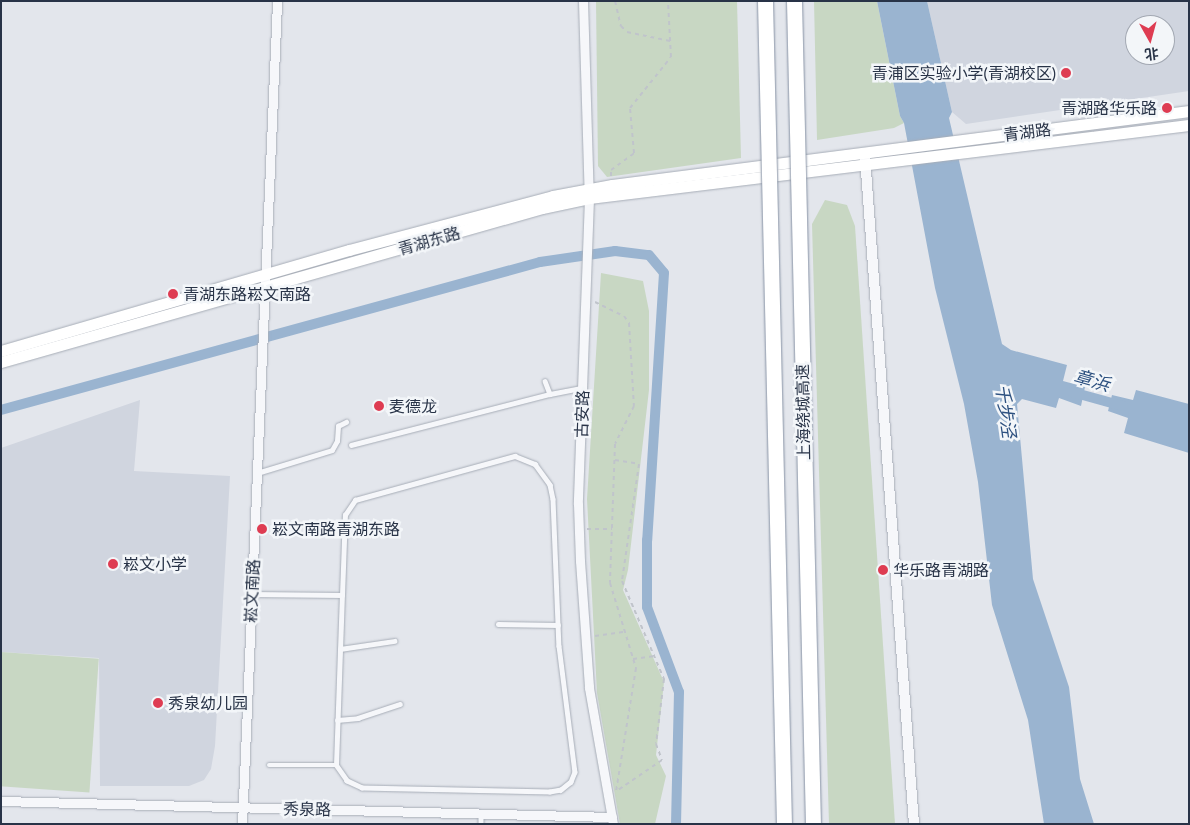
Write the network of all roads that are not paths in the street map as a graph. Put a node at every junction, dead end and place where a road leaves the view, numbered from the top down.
1 (277, 1) edge
2 (583, 1) edge
3 (765, 1) edge
4 (794, 1) edge
5 (1189, 111) edge
6 (1189, 125) edge
7 (865, 159) junction
8 (589, 194) junction
9 (266, 281) junction
10 (1, 351) edge
11 (1, 362) edge
12 (546, 381) dead end
13 (583, 388) junction
14 (550, 394) junction
15 (346, 422) dead end
16 (351, 445) dead end
17 (257, 474) junction
18 (252, 594) junction
19 (342, 595) junction
20 (498, 624) dead end
21 (558, 625) junction
22 (394, 641) dead end
23 (340, 649) junction
24 (400, 704) dead end
25 (337, 720) junction
26 (269, 765) dead end
27 (336, 765) junction
28 (1, 801) edge
29 (242, 808) junction
30 (481, 814) junction
31 (612, 820) edge
32 (242, 824) edge
33 (481, 824) edge
34 (784, 824) edge
35 (813, 824) edge
36 (914, 824) edge

1 - 9 street, 崧文南路
2 - 8 street, 古安路
3 - 34 highway, 上海绕城高速, bridge
4 - 35 highway, 上海绕城高速, bridge
5 - 7 main road, 青湖路
6 - 7 main road, 青湖路
7 - 8 main road, 青湖东路
7 - 8 main road, 青湖东路
7 - 36 street
8 - 9 main road, 青湖东路
8 - 13 street, 古安路
9 - 10 main road, 青湖东路
9 - 11 main road, 青湖东路
9 - 17 street, 崧文南路
12 - 14 lane
13 - 14 lane
13 - 31 street, 古安路
14 - 16 lane
15 - 17 lane
17 - 18 street, 崧文南路
18 - 19 lane
18 - 29 street, 崧文南路
19 - 21 lane
19 - 23 lane
20 - 21 lane
21 - 27 lane
22 - 23 lane
23 - 25 lane
24 - 25 lane
25 - 27 lane
26 - 27 lane
28 - 29 street, 秀泉路
29 - 30 street, 秀泉路
29 - 32 street, 崧文南路
30 - 31 street, 秀泉路
30 - 33 lane

